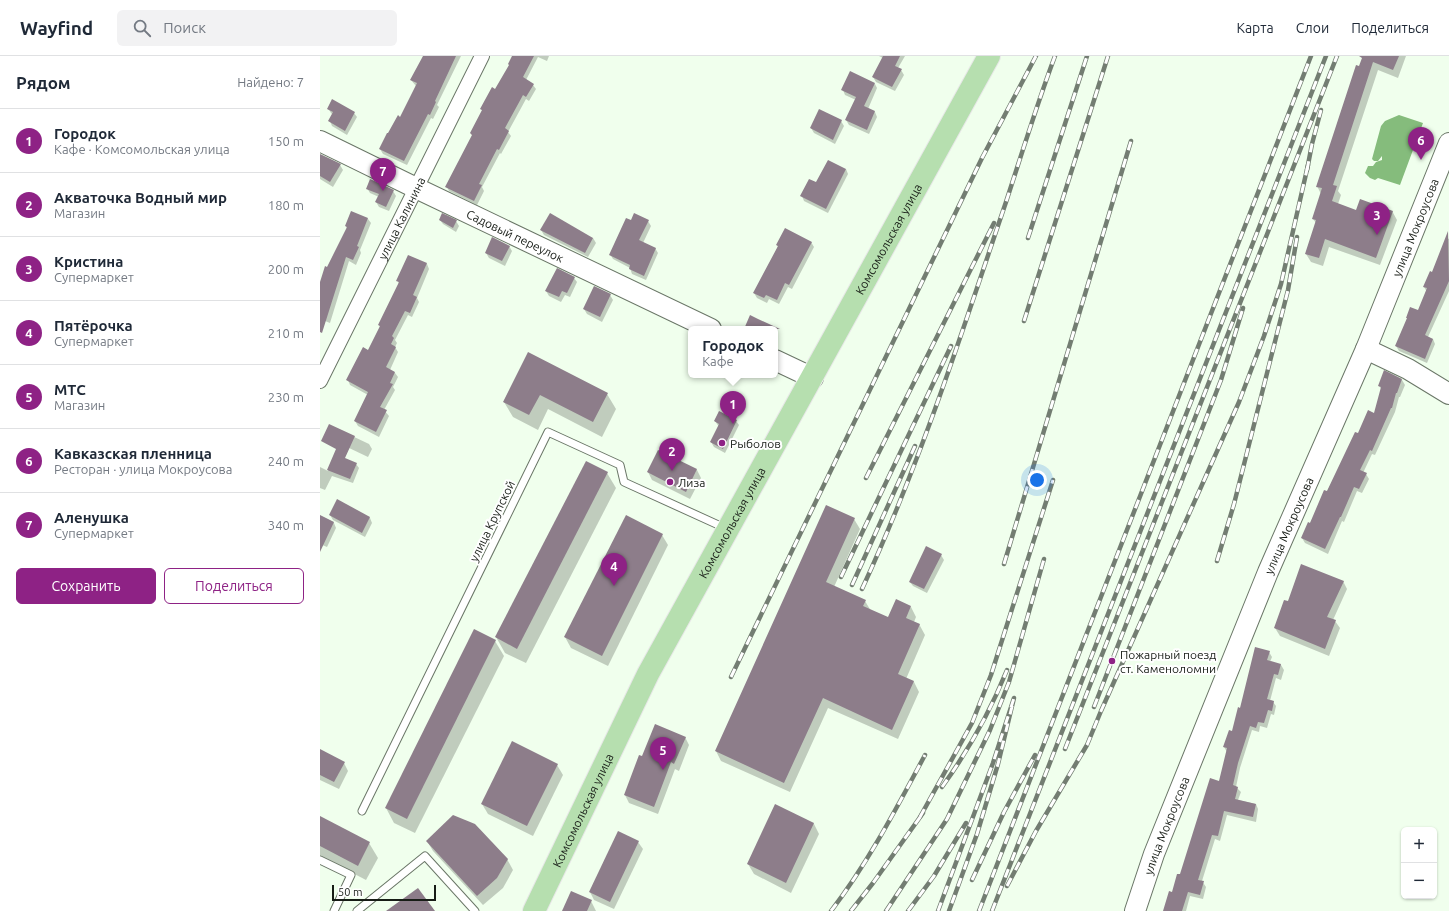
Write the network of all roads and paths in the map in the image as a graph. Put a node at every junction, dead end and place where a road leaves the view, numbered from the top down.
1 (482, 56) edge
2 (990, 56) edge
3 (320, 141) edge
4 (1449, 143) edge
5 (416, 188) junction
6 (705, 326) edge
7 (1366, 349) junction
8 (778, 361) edge
9 (813, 378) junction
10 (320, 381) edge
11 (1449, 394) edge
12 (729, 530) junction
13 (362, 811) dead end
14 (320, 860) edge
15 (334, 911) edge
16 (357, 911) edge
17 (475, 911) edge
18 (534, 911) edge
19 (1135, 911) edge

1 - 5 street, улица Калинина
2 - 9 main road, Комсомольская улица
3 - 5 street, Садовый переулок
4 - 7 street, улица Мокроусова
5 - 6 street, Садовый переулок
5 - 10 street, улица Калинина
7 - 11 street
7 - 19 street, улица Мокроусова
8 - 9 street
9 - 12 main road, Комсомольская улица
12 - 13 lane, улица Крупской
12 - 18 main road, Комсомольская улица
14 - 15 lane
16 - 17 lane

